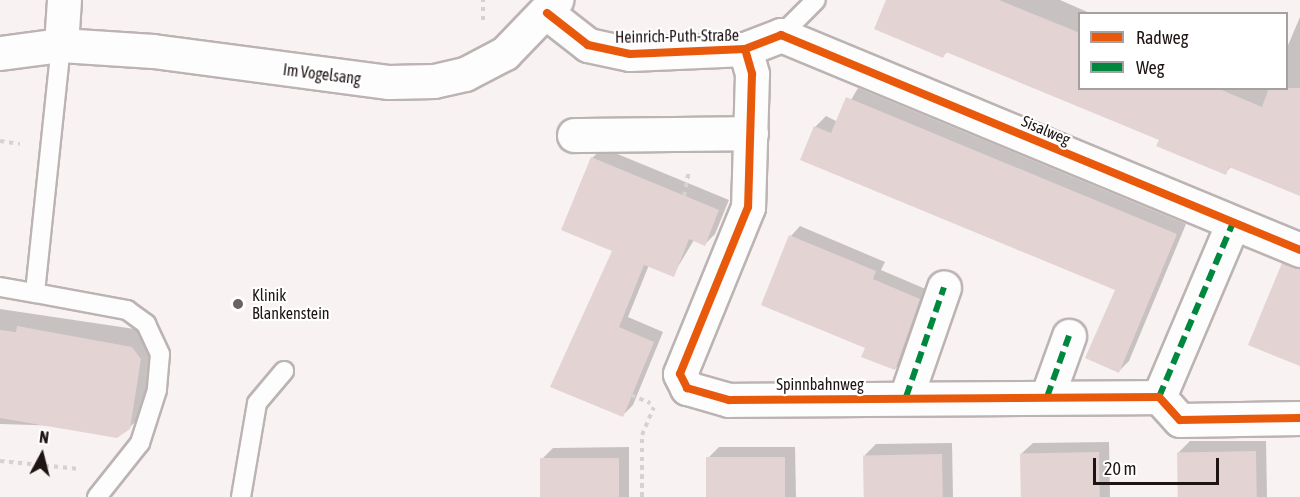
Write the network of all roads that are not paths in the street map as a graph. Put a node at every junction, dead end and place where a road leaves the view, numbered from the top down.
1 (63, 0) edge
2 (816, 0) edge
3 (552, 7) edge
4 (781, 35) junction
5 (61, 45) junction
6 (745, 49) junction
7 (0, 53) edge
8 (751, 132) junction
9 (574, 135) dead end
10 (1233, 223) junction
11 (1300, 250) edge
12 (944, 286) dead end
13 (0, 287) edge
14 (35, 293) junction
15 (1070, 336) dead end
16 (284, 371) dead end
17 (906, 397) junction
18 (1047, 397) junction
19 (1159, 397) junction
20 (1300, 418) edge
21 (97, 497) edge
22 (241, 497) edge

1 - 5 street
2 - 4 lane
3 - 5 street, Im Vogelsang
3 - 6 street, Heinrich-Puth-Straße
4 - 6 street, Heinrich-Puth-Straße
4 - 10 street, Sisalweg
5 - 7 street, Im Vogelsang
5 - 14 lane
6 - 8 street
8 - 9 street
8 - 17 street, Spinnbahnweg
10 - 11 street, Sisalweg
10 - 19 street
12 - 17 street
13 - 14 lane
14 - 21 lane
15 - 18 street
16 - 22 lane
17 - 18 street, Spinnbahnweg
18 - 19 street, Spinnbahnweg
19 - 20 street

